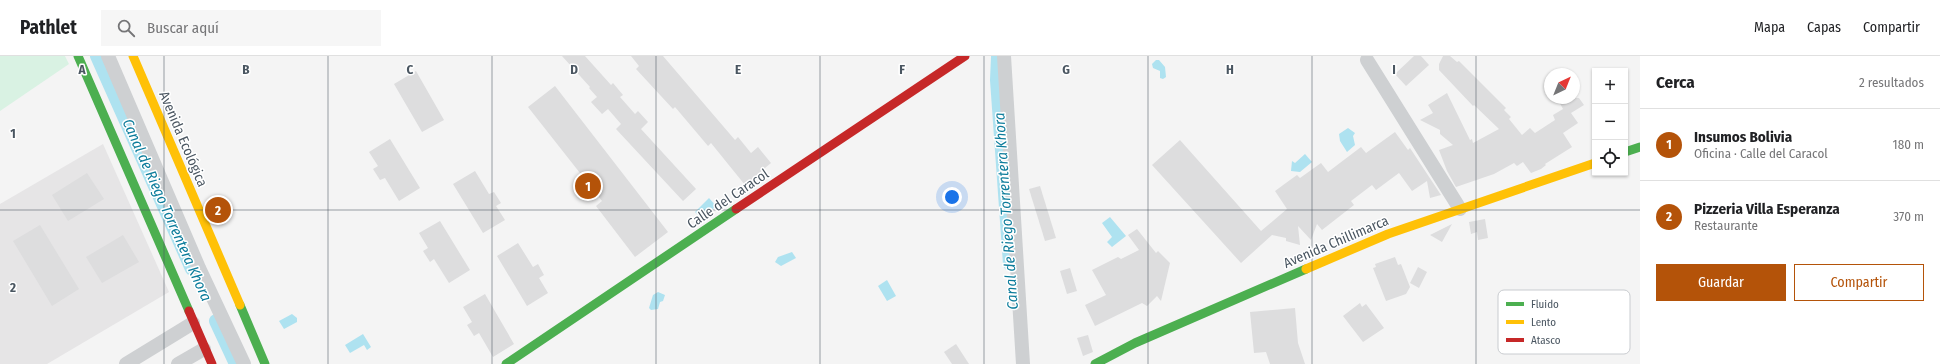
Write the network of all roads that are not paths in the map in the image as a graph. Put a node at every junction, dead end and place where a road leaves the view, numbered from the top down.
1 (78, 56) edge
2 (108, 56) edge
3 (133, 56) edge
4 (965, 56) edge
5 (1004, 56) edge
6 (1367, 60) dead end
7 (1640, 147) edge
8 (1628, 151) edge
9 (1592, 164) edge
10 (1460, 209) junction
11 (193, 323) junction
12 (204, 349) junction
13 (126, 364) edge
14 (178, 364) edge
15 (212, 364) edge
16 (244, 364) edge
17 (265, 364) edge
18 (506, 364) edge
19 (1023, 364) edge
20 (1095, 364) edge

1 - 11 street
2 - 16 street
3 - 17 street, Avenida Ecológica
4 - 18 street, Calle del Caracol
5 - 19 street
6 - 10 street
7 - 8 street
9 - 10 street, Avenida Chillimarca
10 - 20 street, Avenida Chillimarca
11 - 12 street
11 - 13 street
12 - 14 street
12 - 15 street

